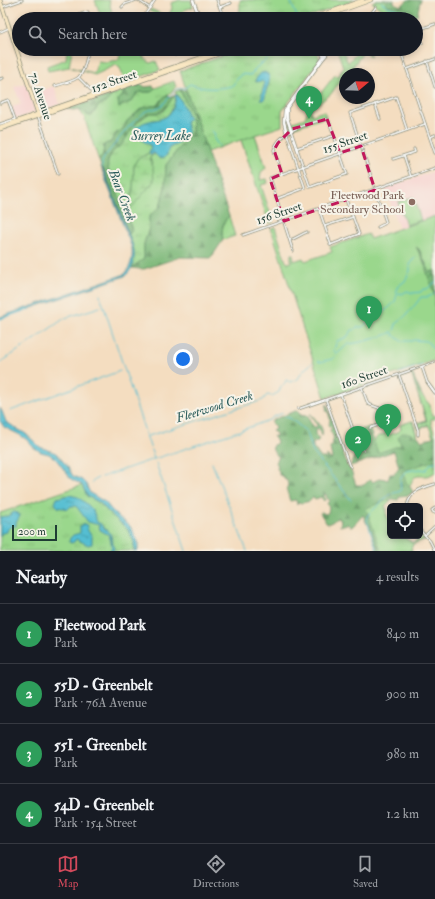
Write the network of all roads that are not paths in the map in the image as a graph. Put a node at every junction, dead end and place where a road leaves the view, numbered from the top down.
1 (0, 0) edge
2 (22, 0) edge
3 (137, 0) edge
4 (155, 0) edge
5 (193, 0) edge
6 (217, 0) edge
7 (363, 0) edge
8 (370, 0) edge
9 (231, 3) dead end
10 (122, 6) dead end
11 (2, 7) junction
12 (220, 7) junction
13 (376, 7) dead end
14 (150, 8) junction
15 (147, 12) edge
16 (197, 12) edge
17 (222, 12) edge
18 (330, 12) edge
19 (337, 12) edge
20 (372, 12) edge
21 (435, 24) edge
22 (9, 28) junction
23 (423, 28) edge
24 (0, 32) edge
25 (12, 34) edge
26 (21, 56) edge
27 (87, 56) edge
28 (209, 56) edge
29 (323, 56) edge
30 (402, 56) edge
31 (83, 58) dead end
32 (86, 59) junction
33 (435, 59) edge
34 (427, 61) junction
35 (407, 69) junction
36 (79, 78) junction
37 (55, 86) dead end
38 (106, 86) dead end
39 (435, 87) edge
40 (0, 103) edge
41 (375, 104) junction
42 (287, 106) junction
43 (38, 115) junction
44 (380, 119) dead end
45 (425, 124) junction
46 (0, 127) edge
47 (291, 130) junction
48 (407, 130) junction
49 (287, 134) junction
50 (435, 135) edge
51 (334, 136) junction
52 (430, 136) junction
53 (361, 146) junction
54 (297, 148) junction
55 (414, 149) dead end
56 (435, 152) edge
57 (340, 153) junction
58 (404, 156) junction
59 (393, 158) dead end
60 (303, 166) junction
61 (299, 168) junction
62 (435, 168) edge
63 (58, 174) dead end
64 (282, 174) junction
65 (411, 177) junction
66 (375, 190) junction
67 (276, 199) junction
68 (346, 200) junction
69 (380, 207) junction
70 (319, 209) junction
71 (371, 210) dead end
72 (353, 216) junction
73 (284, 221) junction
74 (325, 226) junction
75 (378, 227) dead end
76 (307, 232) dead end
77 (243, 235) dead end
78 (290, 240) junction
79 (293, 251) dead end
80 (435, 362) edge
81 (422, 367) junction
82 (398, 375) junction
83 (435, 387) edge
84 (362, 388) junction
85 (432, 389) junction
86 (435, 393) edge
87 (341, 395) junction
88 (326, 400) junction
89 (298, 409) dead end
90 (387, 422) dead end
91 (384, 423) junction
92 (370, 428) dead end
93 (418, 435) dead end
94 (364, 451) dead end
95 (351, 466) dead end
96 (435, 484) edge
97 (408, 503) edge
98 (435, 508) edge
99 (435, 513) edge
100 (435, 527) edge
101 (425, 535) joint
102 (435, 551) edge

1 - 11 main road, 72 Avenue
2 - 11 street
3 - 10 street
3 - 14 street
4 - 14 street
5 - 16 street
6 - 12 street
7 - 18 main road
8 - 19 main road
9 - 12 street
11 - 22 main road, 72 Avenue
12 - 17 street
13 - 20 street
14 - 15 street
21 - 23 street
22 - 24 street
22 - 25 main road, 72 Avenue
26 - 43 main road, 72 Avenue
27 - 32 street
28 - 43 main road, 152 Street
29 - 42 street
30 - 35 street
31 - 32 street
32 - 36 street
33 - 34 street
34 - 35 street
34 - 39 street
35 - 45 street
36 - 37 street
36 - 38 street
40 - 46 street
41 - 44 street
41 - 48 street
41 - 53 street
42 - 47 street
42 - 49 street
43 - 46 main road, 152 Street
43 - 63 street, 72 Avenue
45 - 48 street, 155 Street
45 - 52 street
47 - 49 street
47 - 51 street
47 - 54 street
48 - 53 street, 155 Street
49 - 61 street
49 - 64 street
50 - 52 street
51 - 54 street
51 - 57 street
52 - 56 street
53 - 57 street, 155 Street
53 - 66 street
54 - 60 street
55 - 58 street
57 - 60 street, 155 Street
57 - 60 street
58 - 59 street
58 - 65 street
60 - 61 street, 155 Street
61 - 64 street, 155 Street
61 - 67 street
62 - 65 street, 156 Street
64 - 67 street, 155 Street
65 - 66 street, 156 Street
66 - 68 street, 156 Street
66 - 69 street
67 - 73 street
68 - 70 street, 156 Street
68 - 72 street
69 - 71 street
69 - 75 street
70 - 73 street, 156 Street
70 - 74 street
72 - 74 street
72 - 74 street
73 - 77 street, 156 Street
73 - 78 street
76 - 78 street
78 - 79 street
80 - 81 street, 160 Street
81 - 82 street, 160 Street
81 - 85 street
82 - 84 street, 160 Street
82 - 93 street
83 - 85 street
84 - 87 street, 160 Street
84 - 91 street
85 - 86 street
87 - 88 street, 160 Street
87 - 94 street
88 - 89 street, 160 Street
88 - 95 street
90 - 91 street
91 - 92 street
96 - 97 street
98 - 99 street
100 - 101 street
101 - 102 street

